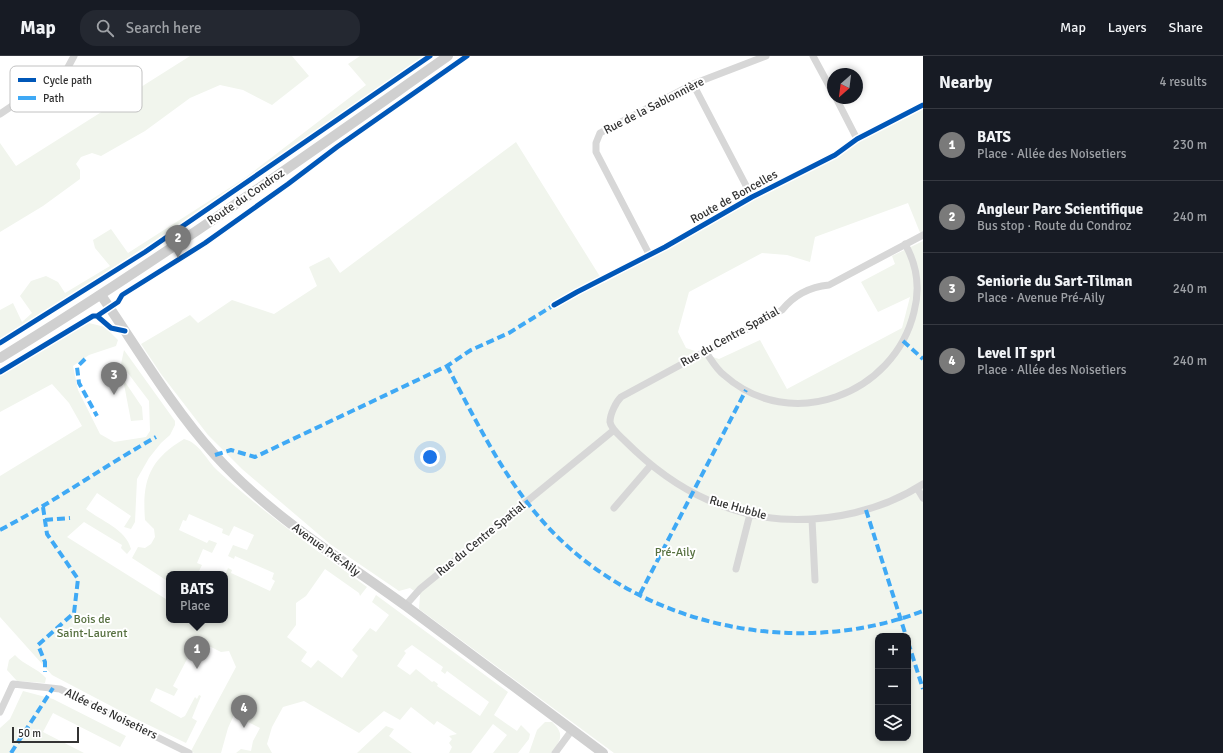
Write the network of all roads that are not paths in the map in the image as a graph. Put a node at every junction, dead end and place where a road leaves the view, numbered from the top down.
1 (74, 56) edge
2 (448, 56) edge
3 (766, 56) edge
4 (813, 56) edge
5 (69, 66) edge
6 (827, 82) edge
7 (693, 84) junction
8 (839, 104) edge
9 (10, 107) edge
10 (0, 114) edge
11 (857, 139) dead end
12 (752, 197) dead end
13 (923, 234) edge
14 (905, 244) junction
15 (649, 254) dead end
16 (101, 294) junction
17 (705, 351) junction
18 (0, 358) edge
19 (614, 430) junction
20 (651, 465) junction
21 (920, 486) edge
22 (923, 498) edge
23 (614, 508) dead end
24 (750, 514) junction
25 (812, 519) junction
26 (736, 569) dead end
27 (815, 580) dead end
28 (405, 606) junction
29 (0, 712) edge
30 (572, 730) junction
31 (189, 753) edge
32 (555, 753) edge
33 (603, 753) edge

1 - 5 street
2 - 16 street, Route du Condroz
3 - 7 street, Rue de la Sablonnière
4 - 6 street
7 - 12 street
7 - 15 street, Rue de la Sablonnière
8 - 11 street
9 - 10 street
13 - 14 street, Rue du Centre Spatial
14 - 17 street, Rue du Centre Spatial
14 - 17 street
16 - 18 street, Route du Condroz
16 - 28 street, Avenue Pré-Aily
17 - 19 street, Rue du Centre Spatial
19 - 20 street, Rue Hubble
19 - 28 street, Rue du Centre Spatial
20 - 23 street
20 - 24 street, Rue Hubble
21 - 22 street, Rue Hubble
21 - 25 street, Rue Hubble
24 - 25 street, Rue Hubble
24 - 26 street
25 - 27 street
28 - 30 street, Avenue Pré-Aily
29 - 31 street, Allée des Noisetiers
30 - 32 street
30 - 33 street, Avenue Pré-Aily

